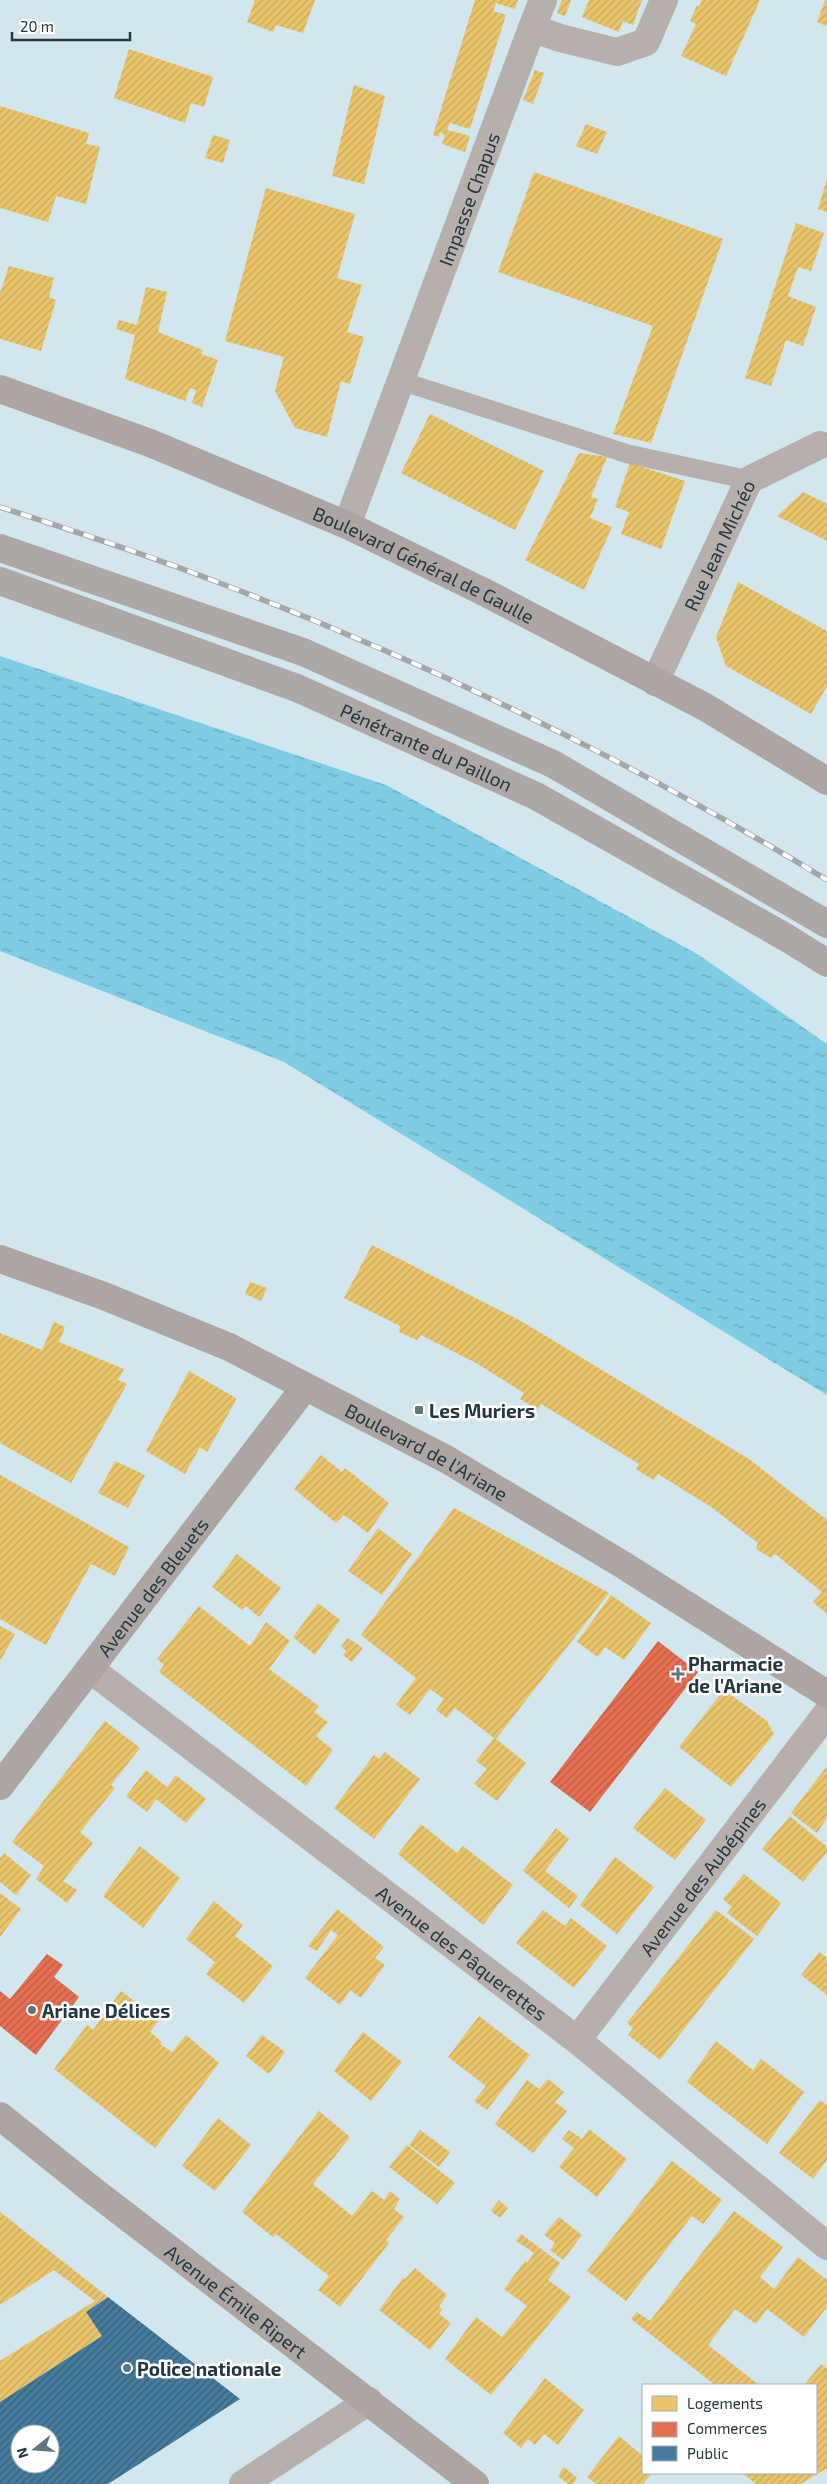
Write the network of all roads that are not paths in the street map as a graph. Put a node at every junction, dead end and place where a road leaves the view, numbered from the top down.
1 (543, 0) edge
2 (664, 0) edge
3 (532, 28) junction
4 (401, 380) junction
5 (0, 389) edge
6 (824, 440) edge
7 (749, 480) junction
8 (346, 525) junction
9 (0, 548) edge
10 (0, 581) edge
11 (655, 682) junction
12 (827, 780) edge
13 (827, 924) edge
14 (827, 964) edge
15 (0, 1259) edge
16 (305, 1387) junction
17 (90, 1669) junction
18 (827, 1694) edge
19 (827, 1713) edge
20 (0, 1786) edge
21 (577, 2040) junction
22 (0, 2116) edge
23 (827, 2246) edge
24 (369, 2401) junction
25 (244, 2484) edge
26 (475, 2484) edge

1 - 3 street, Impasse Chapus
2 - 3 street
3 - 4 street, Impasse Chapus
4 - 7 lane
4 - 8 street, Impasse Chapus
5 - 8 street, Boulevard Général de Gaulle
6 - 7 street, Rue Jean Michéo
7 - 11 street, Rue Jean Michéo
8 - 11 street, Boulevard Général de Gaulle
9 - 13 main road, Pénétrante du Paillon
10 - 14 main road, Pénétrante du Paillon
11 - 12 street, Boulevard Général de Gaulle
15 - 16 street, Boulevard de l'Ariane
16 - 17 street, Avenue des Bleuets
16 - 18 street, Boulevard de l'Ariane
17 - 20 street, Avenue des Bleuets
17 - 21 street, Avenue des Pâquerettes
19 - 21 street, Avenue des Aubépines
21 - 23 street, Avenue des Pâquerettes
22 - 24 street, Avenue Émile Ripert
24 - 25 street
24 - 26 street, Avenue Émile Ripert

